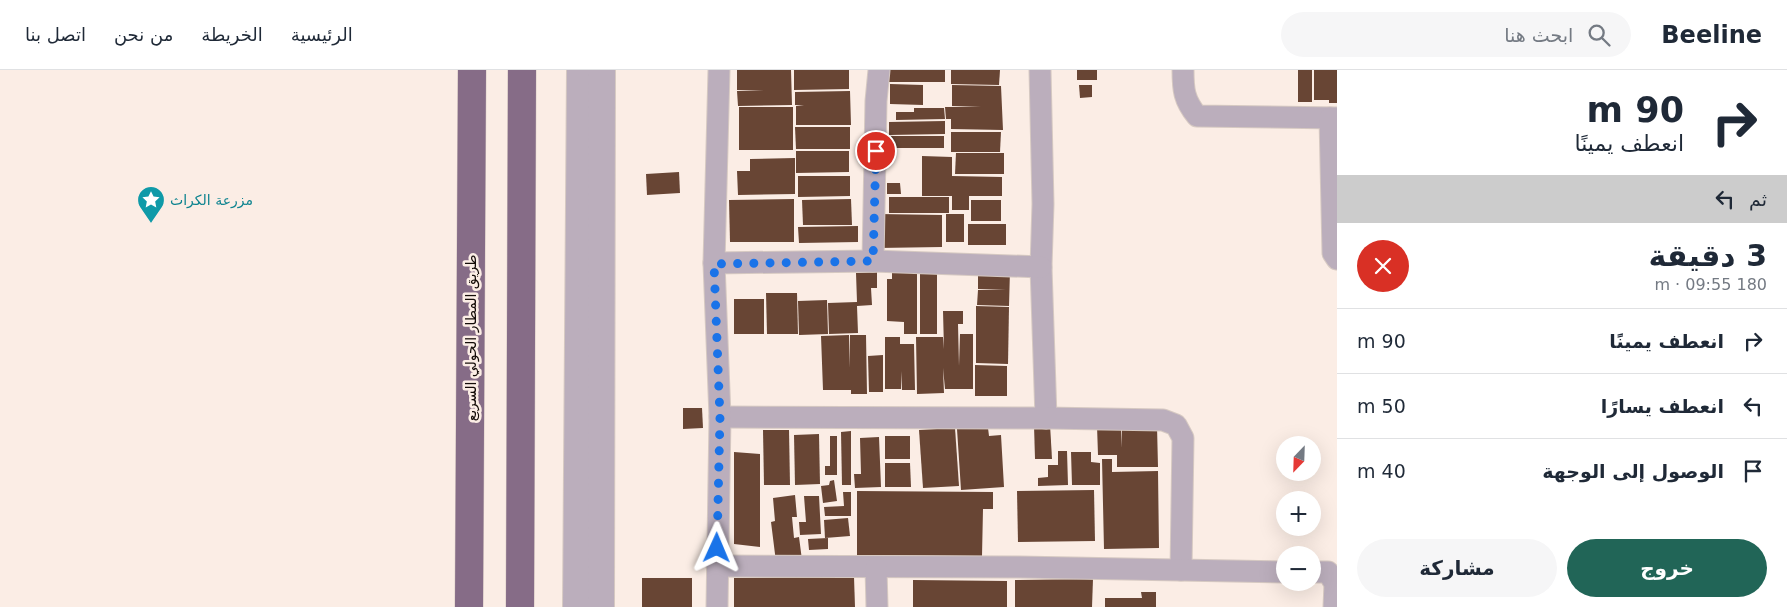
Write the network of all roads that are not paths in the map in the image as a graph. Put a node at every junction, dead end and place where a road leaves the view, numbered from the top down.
1 (472, 70) edge
2 (522, 70) edge
3 (580, 70) edge
4 (602, 70) edge
5 (719, 70) edge
6 (878, 70) edge
7 (1040, 70) edge
8 (1183, 70) edge
9 (1333, 118) edge
10 (1337, 259) edge
11 (873, 261) junction
12 (714, 264) junction
13 (1041, 267) junction
14 (720, 417) junction
15 (1046, 418) junction
16 (717, 566) junction
17 (876, 568) junction
18 (1181, 570) junction
19 (1276, 572) edge
20 (1321, 572) edge
21 (469, 607) edge
22 (520, 607) edge
23 (576, 607) edge
24 (601, 607) edge
25 (717, 607) edge
26 (877, 607) edge
27 (1334, 607) edge

1 - 21 highway, طريق المطار الحولي السريع
2 - 22 highway
3 - 23 street
4 - 24 street
5 - 12 street
6 - 11 street
7 - 13 street
8 - 9 street
9 - 10 street
11 - 12 street
11 - 13 street
12 - 14 street
13 - 15 street
14 - 15 street
14 - 16 street
15 - 18 street
16 - 17 street
16 - 25 street
17 - 18 street
17 - 26 street
18 - 19 street
20 - 27 street

